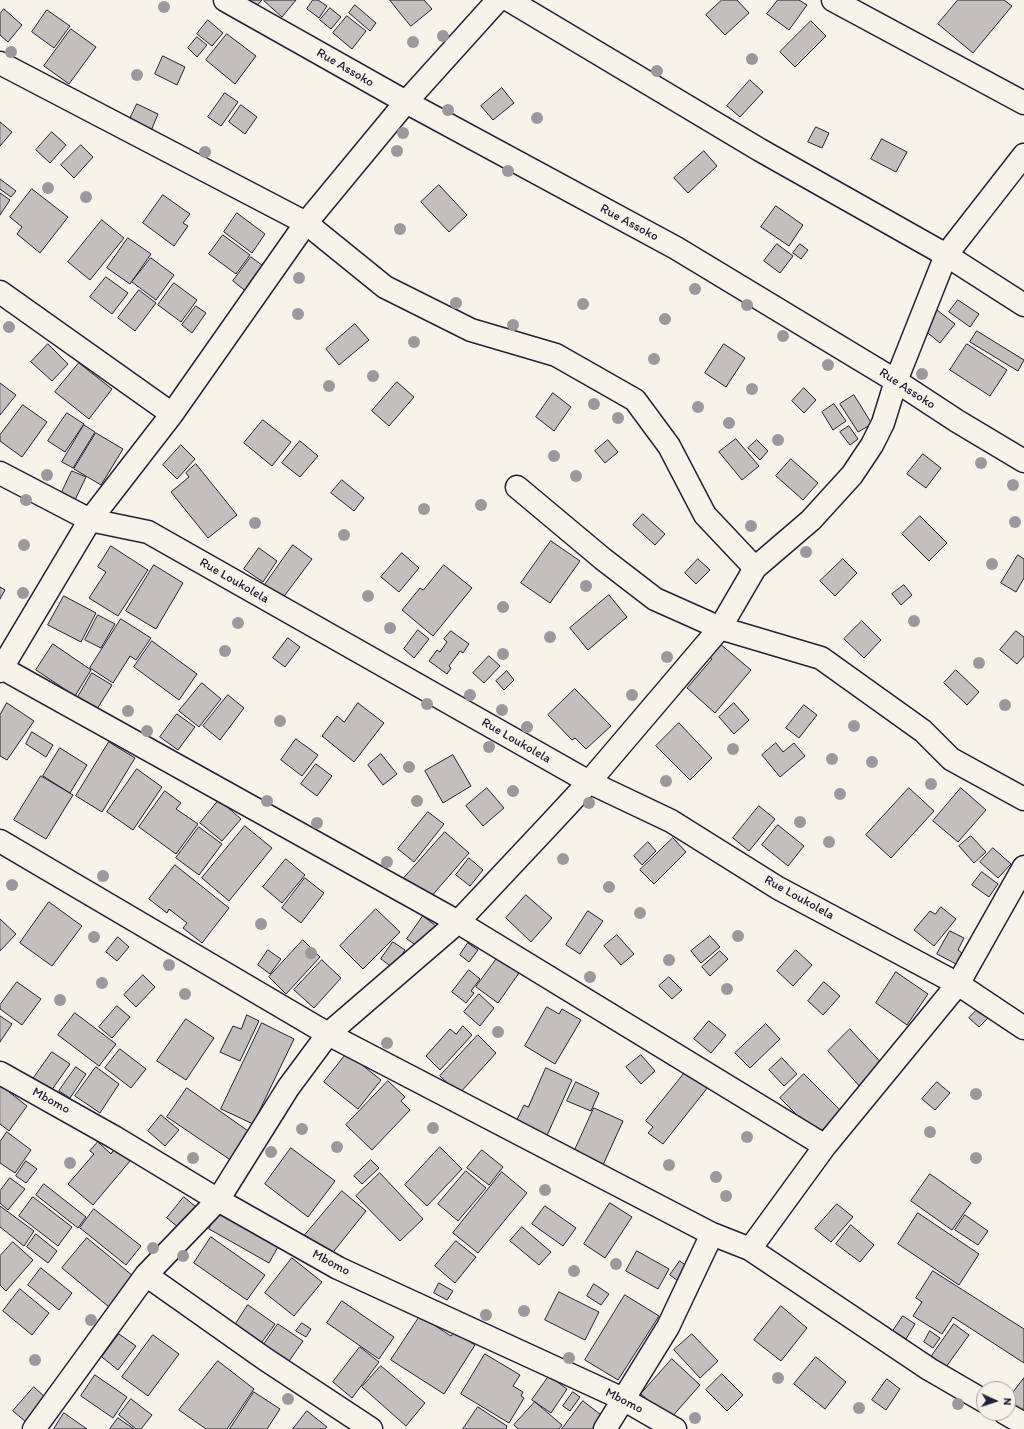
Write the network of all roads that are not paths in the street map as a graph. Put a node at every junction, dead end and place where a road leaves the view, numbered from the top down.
1 (225, 0) edge
2 (498, 0) edge
3 (509, 0) edge
4 (833, 0) edge
5 (0, 63) edge
6 (406, 102) junction
7 (1024, 103) edge
8 (1024, 155) edge
9 (306, 223) junction
10 (946, 255) junction
11 (0, 292) edge
12 (1024, 305) edge
13 (896, 381) junction
14 (172, 414) junction
15 (1024, 461) edge
16 (0, 473) edge
17 (517, 487) dead end
18 (90, 520) junction
19 (755, 568) junction
20 (720, 628) junction
21 (1, 669) edge
22 (588, 782) junction
23 (1024, 799) edge
24 (0, 841) edge
25 (1024, 867) edge
26 (458, 922) junction
27 (958, 984) junction
28 (1024, 1028) edge
29 (328, 1034) junction
30 (0, 1073) edge
31 (825, 1146) junction
32 (218, 1200) junction
33 (712, 1234) junction
34 (750, 1248) junction
35 (146, 1276) junction
36 (976, 1396) edge
37 (623, 1400) junction
38 (34, 1429) edge
39 (371, 1429) edge
40 (605, 1429) edge
41 (675, 1429) edge

1 - 6 street, Rue Assoko
2 - 6 street
3 - 10 street
4 - 7 street
5 - 9 street
6 - 9 street
6 - 13 street, Rue Assoko
8 - 10 street
9 - 14 street
9 - 19 street
10 - 12 street
10 - 13 street
11 - 14 street
13 - 15 street, Rue Assoko
13 - 19 street
14 - 18 street
16 - 18 street, Rue Loukolela
17 - 20 street
18 - 21 street
18 - 22 street, Rue Loukolela
19 - 20 street
20 - 22 street
20 - 23 street
21 - 26 street
22 - 26 street
22 - 27 street, Rue Loukolela
24 - 29 street
25 - 27 street
26 - 29 street
26 - 31 street
27 - 28 street, Rue Loukolela
27 - 31 street
29 - 32 street
29 - 33 street
30 - 32 street, Mbomo
31 - 34 street
32 - 35 street
32 - 37 street, Mbomo
33 - 34 street
33 - 37 street
34 - 36 street
35 - 38 street
35 - 39 street
37 - 40 street
37 - 41 street, Mbomo

